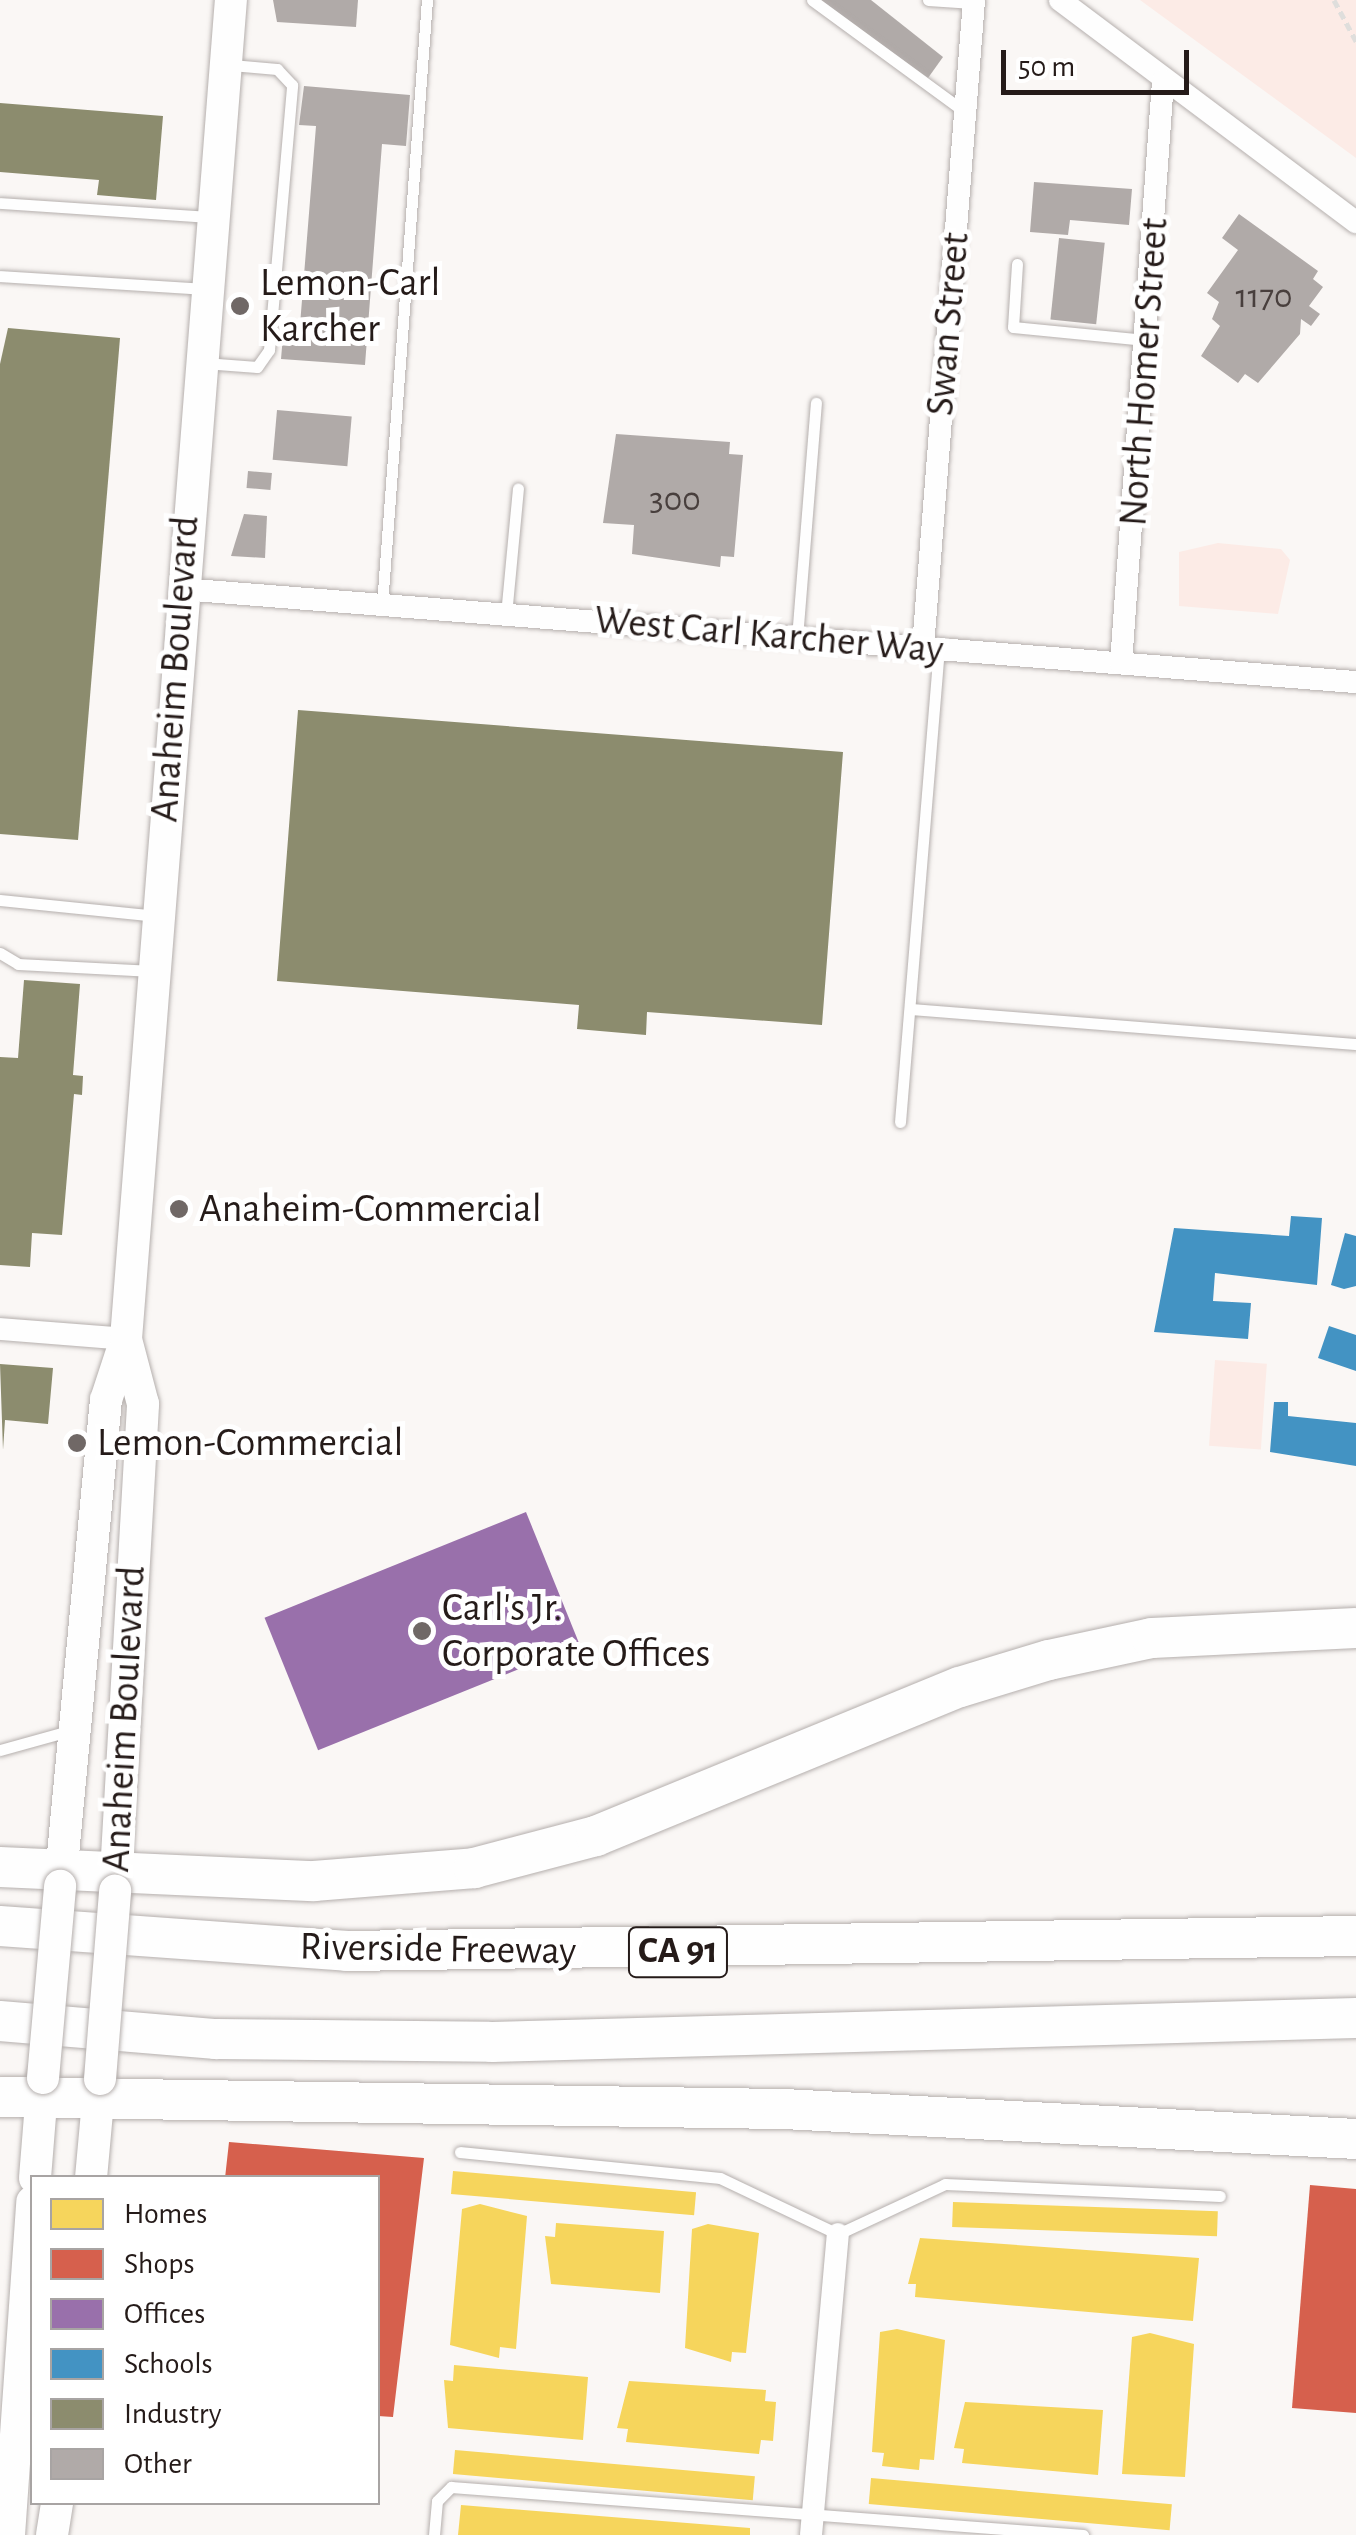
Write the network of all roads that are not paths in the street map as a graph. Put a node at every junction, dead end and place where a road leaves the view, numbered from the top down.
1 (231, 0) edge
2 (427, 0) edge
3 (812, 0) edge
4 (928, 0) edge
5 (1060, 0) edge
6 (973, 2) edge
7 (226, 64) junction
8 (1164, 80) junction
9 (965, 112) junction
10 (0, 203) edge
11 (212, 217) junction
12 (1356, 222) edge
13 (1017, 264) dead end
14 (0, 276) edge
15 (206, 289) junction
16 (1150, 340) junction
17 (200, 363) junction
18 (816, 402) dead end
19 (518, 489) dead end
20 (181, 589) junction
21 (382, 604) junction
22 (506, 615) junction
23 (798, 638) junction
24 (931, 648) junction
25 (1121, 664) junction
26 (1356, 682) edge
27 (0, 900) edge
28 (157, 916) junction
29 (0, 953) edge
30 (153, 972) junction
31 (910, 1008) junction
32 (1356, 1044) edge
33 (900, 1122) dead end
34 (0, 1328) edge
35 (126, 1339) junction
36 (1356, 1628) edge
37 (72, 1730) junction
38 (0, 1750) edge
39 (0, 1867) edge
40 (61, 1878) junction
41 (116, 1882) junction
42 (0, 1926) edge
43 (1356, 1936) edge
44 (1356, 2018) edge
45 (0, 2022) edge
46 (42, 2088) junction
47 (98, 2091) junction
48 (0, 2097) edge
49 (1356, 2140) edge
50 (460, 2152) dead end
51 (34, 2175) edge
52 (92, 2175) edge
53 (1220, 2196) dead end
54 (30, 2217) edge
55 (838, 2234) junction
56 (9, 2377) edge
57 (57, 2505) edge
58 (812, 2525) edge
59 (9, 2535) edge
60 (52, 2535) edge
61 (434, 2535) edge
62 (1083, 2535) edge

1 - 7 street, Anaheim Boulevard
2 - 21 lane
3 - 9 lane
4 - 6 lane
5 - 8 street
6 - 9 street, Swan Street
7 - 11 street, Anaheim Boulevard
7 - 17 lane
8 - 12 street
8 - 16 street, North Homer Street
9 - 24 street, Swan Street
10 - 11 lane
11 - 15 street, Anaheim Boulevard
13 - 16 lane
14 - 15 lane
15 - 17 street, Anaheim Boulevard
16 - 25 street, North Homer Street
17 - 20 street, Anaheim Boulevard
18 - 23 lane
19 - 22 lane
20 - 21 street, West Carl Karcher Way
20 - 28 street, Anaheim Boulevard
21 - 22 street, West Carl Karcher Way
22 - 23 street, West Carl Karcher Way
23 - 24 street, West Carl Karcher Way
24 - 25 street, West Carl Karcher Way
24 - 31 lane
25 - 26 street, West Carl Karcher Way
27 - 28 lane
28 - 30 street, Anaheim Boulevard
29 - 30 lane
30 - 35 street, Anaheim Boulevard
31 - 32 lane
31 - 33 lane
34 - 35 street
35 - 37 street, Anaheim Boulevard
35 - 41 street, Anaheim Boulevard
36 - 41 highway
37 - 38 lane
37 - 40 street, Anaheim Boulevard
39 - 40 highway
40 - 41 highway
40 - 46 street, Anaheim Boulevard, bridge
41 - 47 street, Anaheim Boulevard, bridge
42 - 43 highway, Riverside Freeway / CA 91
44 - 45 highway, CA 91
46 - 47 highway
46 - 48 highway
46 - 51 street, Anaheim Boulevard
47 - 49 highway
47 - 52 street, Anaheim Boulevard
50 - 55 lane
53 - 55 lane
54 - 56 street
55 - 58 street
56 - 59 street
57 - 60 street
58 - 61 lane
58 - 62 lane

